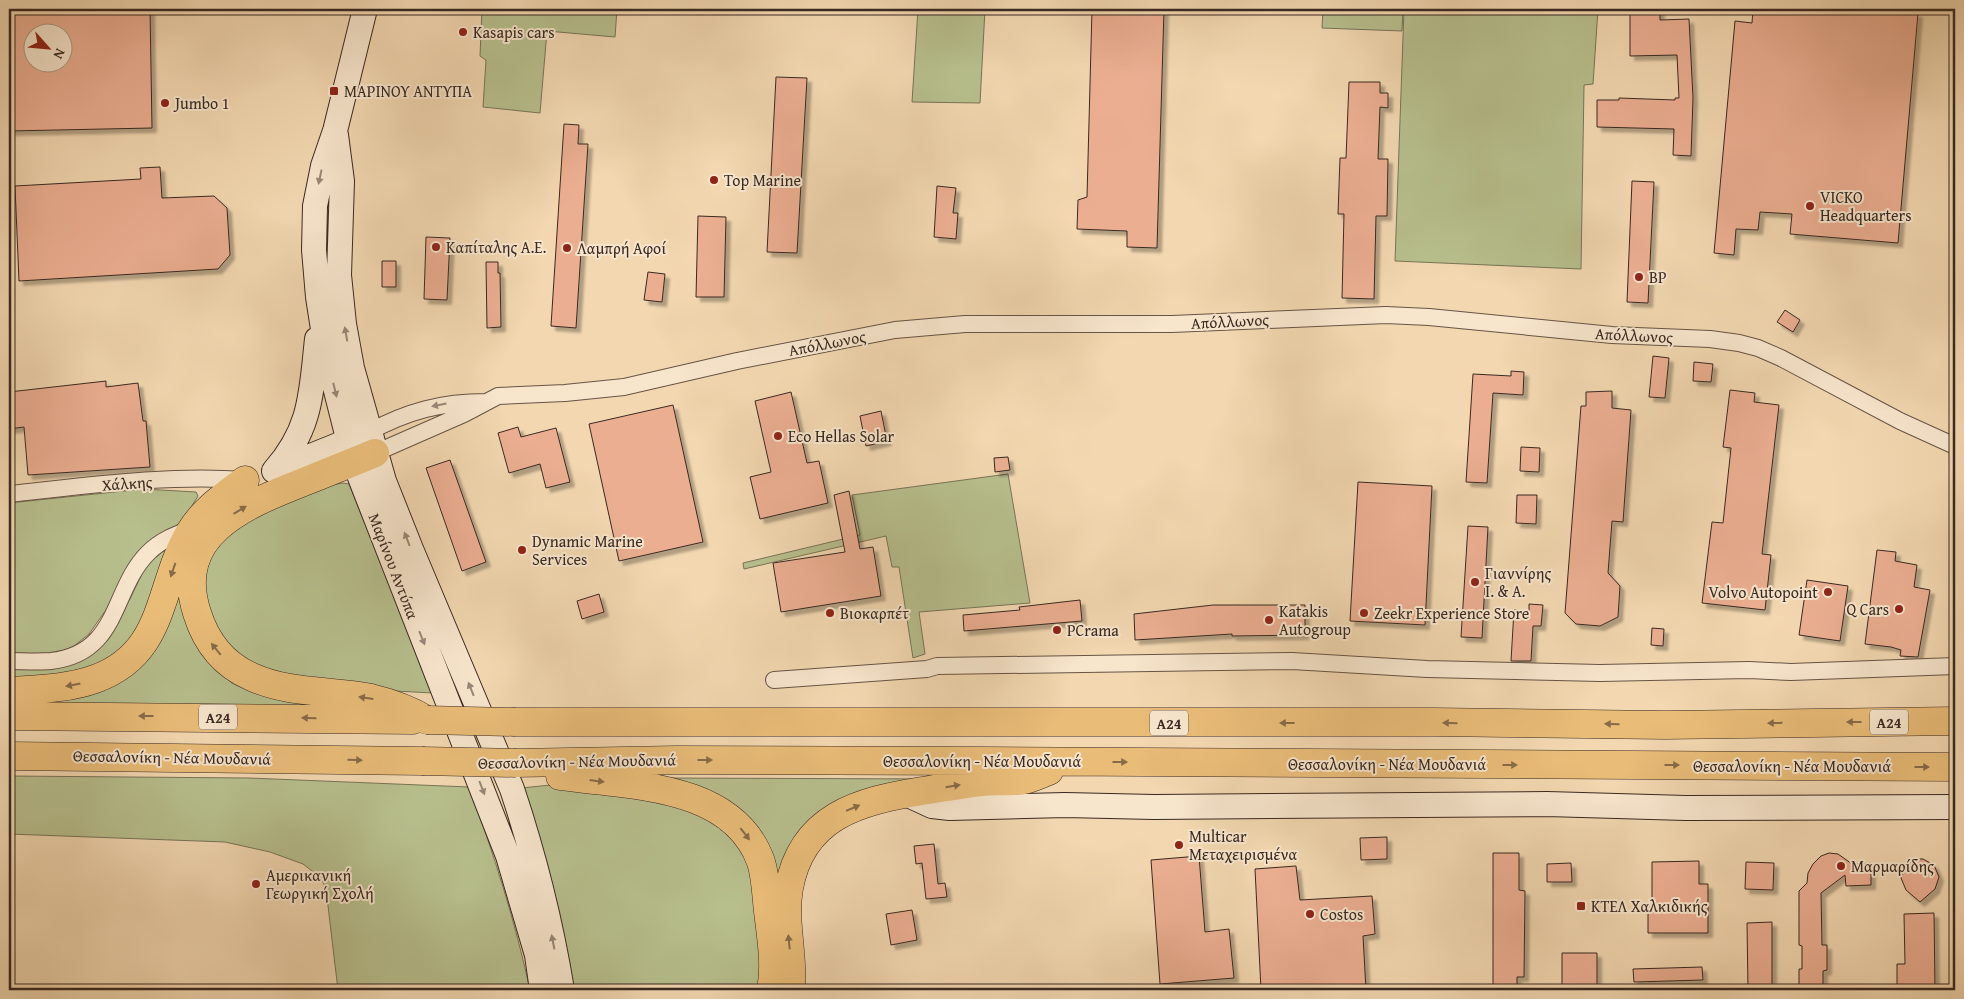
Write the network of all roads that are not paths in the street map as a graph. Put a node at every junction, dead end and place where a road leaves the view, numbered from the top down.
1 (365, 9) edge
2 (335, 131) junction
3 (320, 310) junction
4 (488, 402) junction
5 (1955, 446) edge
6 (362, 447) junction
7 (274, 471) junction
8 (245, 480) junction
9 (9, 494) edge
10 (191, 529) junction
11 (9, 661) edge
12 (1955, 666) edge
13 (774, 680) dead end
14 (9, 691) edge
15 (9, 716) edge
16 (427, 720) junction
17 (1955, 721) edge
18 (9, 756) edge
19 (1071, 762) junction
20 (516, 763) junction
21 (1955, 767) edge
22 (904, 793) junction
23 (1955, 807) edge
24 (542, 990) edge
25 (562, 990) edge
26 (771, 990) edge
27 (791, 990) edge

1 - 2 main road, Μαρίνου Αντύπα
2 -> 3 main road, Μαρίνου Αντύπα
6 -> 2 main road, Μαρίνου Αντύπα
3 -> 6 main road, Μαρίνου Αντύπα
3 - 7 main road
4 - 5 street, Απόλλωνος
4 - 6 street
4 -> 6 street
6 - 7 main road
16 -> 6 highway
6 -> 24 main road, Μαρίνου Αντύπα
25 -> 6 main road, Μαρίνου Αντύπα
7 - 8 main road
8 - 9 street, Χάλκης
8 - 10 highway
10 - 11 street
10 -> 14 highway
12 - 13 street
16 -> 15 highway, Α24
17 -> 16 highway, Α24, bridge
18 -> 20 highway, Θεσσαλονίκη - Νέα Μουδανιά, bridge
20 -> 19 highway, Θεσσαλονίκη - Νέα Μουδανιά
19 -> 21 highway, Θεσσαλονίκη - Νέα Μουδανιά
22 -> 19 highway
20 -> 26 highway
22 - 23 main road
27 -> 22 highway

